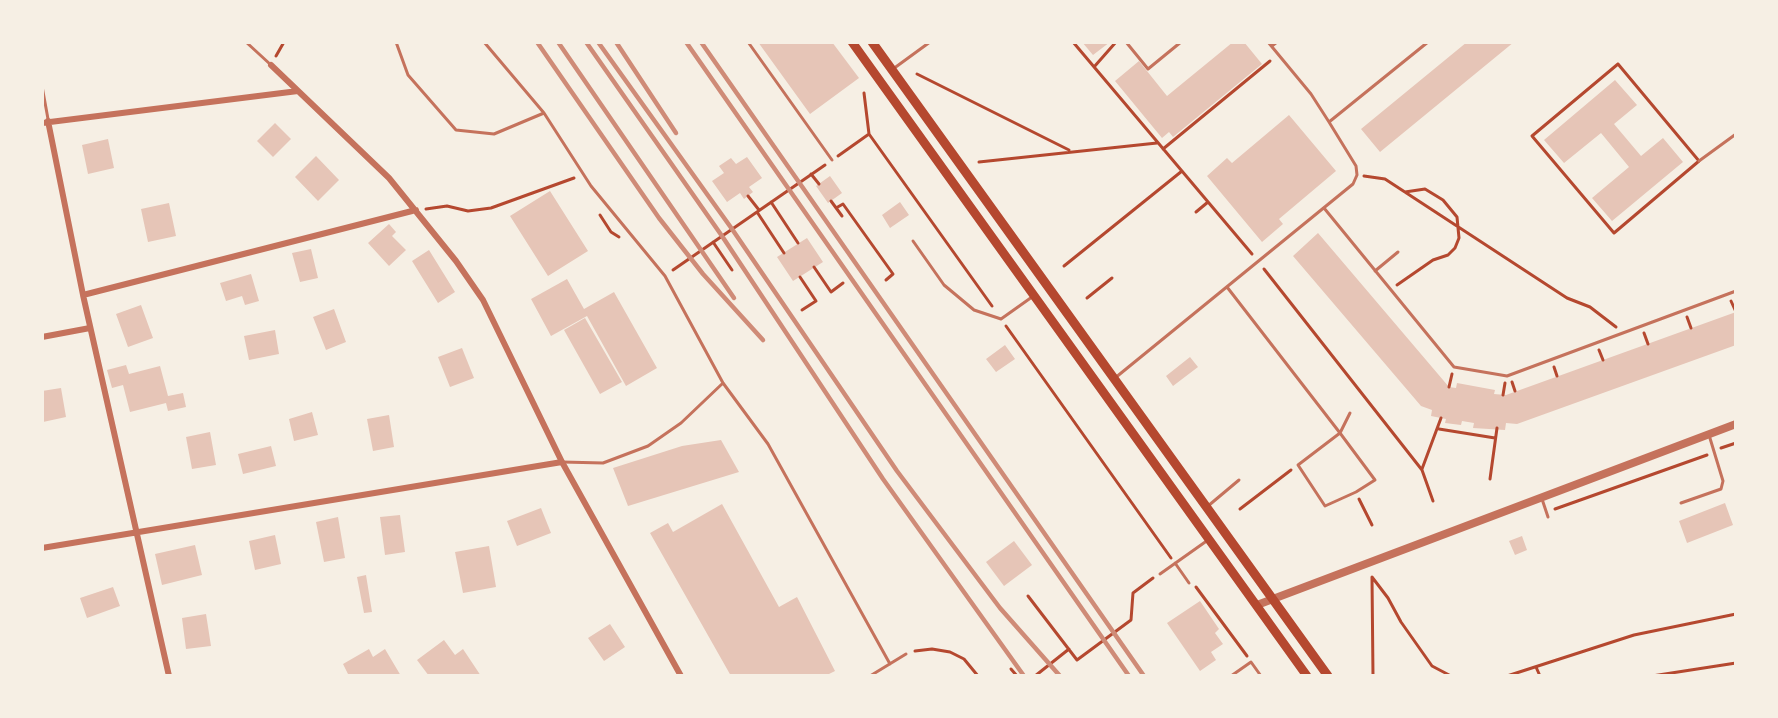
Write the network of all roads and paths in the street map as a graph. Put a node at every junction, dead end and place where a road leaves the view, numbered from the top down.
1 (246, 42) edge
2 (284, 42) edge
3 (396, 42) edge
4 (484, 42) edge
5 (748, 42) edge
6 (852, 42) edge
7 (872, 42) edge
8 (930, 42) edge
9 (1072, 42) edge
10 (1116, 42) edge
11 (1126, 42) edge
12 (1180, 42) edge
13 (1269, 42) edge
14 (1277, 42) edge
15 (1428, 42) edge
16 (1272, 46) junction
17 (1278, 54) junction
18 (271, 65) junction
19 (1094, 67) junction
20 (892, 70) junction
21 (917, 74) dead end
22 (42, 86) edge
23 (298, 91) junction
24 (864, 93) dead end
25 (544, 113) junction
26 (45, 122) edge
27 (1329, 122) junction
28 (869, 134) junction
29 (1736, 134) edge
30 (1157, 143) junction
31 (1163, 149) junction
32 (1070, 151) junction
33 (832, 160) junction
34 (1700, 161) junction
35 (979, 162) dead end
36 (1182, 171) junction
37 (811, 174) junction
38 (1358, 175) junction
39 (578, 180) dead end
40 (819, 184) dead end
41 (1405, 192) junction
42 (748, 196) dead end
43 (831, 201) dead end
44 (771, 202) junction
45 (1208, 202) junction
46 (595, 206) dead end
47 (836, 208) junction
48 (1324, 208) junction
49 (416, 210) junction
50 (758, 211) junction
51 (1196, 212) dead end
52 (842, 216) dead end
53 (1460, 228) junction
54 (611, 232) dead end
55 (913, 241) dead end
56 (713, 242) junction
57 (798, 243) dead end
58 (1398, 252) dead end
59 (784, 253) dead end
60 (1259, 262) junction
61 (1064, 266) dead end
62 (814, 267) dead end
63 (732, 270) dead end
64 (1376, 271) junction
65 (665, 276) junction
66 (800, 277) dead end
67 (1112, 278) dead end
68 (886, 280) dead end
69 (843, 283) dead end
70 (1227, 287) junction
71 (1391, 290) junction
72 (1736, 291) edge
73 (83, 295) junction
74 (1033, 296) junction
75 (1087, 298) dead end
76 (802, 310) dead end
77 (1001, 318) junction
78 (90, 328) junction
79 (1619, 334) junction
80 (42, 337) edge
81 (1115, 378) junction
82 (723, 383) junction
83 (1350, 413) dead end
84 (1442, 418) dead end
85 (1736, 424) edge
86 (1497, 428) dead end
87 (1439, 429) junction
88 (1340, 433) junction
89 (1709, 434) junction
90 (1496, 438) junction
91 (1736, 443) edge
92 (1727, 446) dead end
93 (1705, 456) dead end
94 (562, 462) junction
95 (1298, 465) junction
96 (1422, 470) junction
97 (1490, 479) dead end
98 (1239, 480) dead end
99 (1356, 492) junction
100 (1542, 497) junction
101 (1433, 501) dead end
102 (1681, 503) dead end
103 (1565, 505) dead end
104 (1208, 506) junction
105 (1240, 509) dead end
106 (1548, 517) dead end
107 (1372, 525) dead end
108 (136, 532) junction
109 (1210, 539) junction
110 (42, 548) edge
111 (1175, 563) junction
112 (1160, 574) joint
113 (1189, 584) joint
114 (1028, 596) dead end
115 (1274, 598) junction
116 (1257, 605) junction
117 (1736, 614) edge
118 (1070, 649) junction
119 (906, 654) joint
120 (1251, 662) junction
121 (1736, 663) edge
122 (890, 664) junction
123 (1536, 667) junction
124 (1011, 669) dead end
125 (169, 676) edge
126 (681, 676) edge
127 (870, 676) edge
128 (978, 676) edge
129 (1017, 676) edge
130 (1035, 676) edge
131 (1231, 676) edge
132 (1261, 676) edge
133 (1306, 676) edge
134 (1328, 676) edge
135 (1373, 676) edge
136 (1451, 676) edge
137 (1508, 676) edge
138 (1540, 676) edge
139 (1653, 676) edge

1 - 18 lane
2 - 18 path
3 - 25 lane
4 - 25 lane
5 - 33 lane
6 - 74 main road
7 - 20 main road
8 - 20 lane
9 - 19 path
10 - 19 path
11 - 12 lane
13 - 16 lane
14 - 16 lane
15 - 27 lane
16 - 17 lane
17 - 27 lane
17 - 31 path
18 - 23 street
19 - 30 path
20 - 81 main road
21 - 32 path
22 - 26 lane
23 - 26 street
23 - 49 street
24 - 28 path
25 - 65 lane
26 - 73 street
27 - 38 lane
28 - 33 path
28 - 77 path
29 - 34 lane
30 - 31 path
30 - 32 path
31 - 36 path
32 - 35 path
33 - 37 path
34 - 34 path
36 - 45 path
36 - 61 path
37 - 40 path
37 - 44 path
38 - 41 path
38 - 48 lane
39 - 49 path
41 - 53 path
41 - 53 path
42 - 50 path
43 - 47 path
44 - 50 path
44 - 57 path
45 - 51 path
45 - 60 path
46 - 54 path
47 - 52 path
47 - 68 path
48 - 60 lane
48 - 64 lane
49 - 73 street
49 - 94 street
50 - 56 path
50 - 59 path
53 - 71 path
53 - 79 path
55 - 77 lane
56 - 63 path
56 - 65 path
58 - 64 lane
60 - 70 lane
60 - 96 path
62 - 69 path
64 - 71 lane
65 - 82 lane
66 - 76 path
67 - 75 path
70 - 81 lane
70 - 88 lane
71 - 79 lane
72 - 79 lane
73 - 78 street
74 - 77 lane
74 - 109 main road
77 - 111 path
78 - 80 street
78 - 108 street
81 - 104 main road
82 - 94 lane
82 - 122 lane
83 - 88 lane
84 - 87 path
85 - 89 street
86 - 90 path
87 - 90 path
87 - 96 path
88 - 95 lane
88 - 99 lane
89 - 100 street
89 - 102 lane
90 - 97 path
91 - 92 path
93 - 103 path
94 - 108 street
94 - 126 street
95 - 99 lane
95 - 105 path
96 - 101 path
98 - 104 lane
99 - 107 path
100 - 106 lane
100 - 115 street
104 - 115 main road
108 - 110 street
108 - 125 street
109 - 111 lane
109 - 116 main road
111 - 112 lane
111 - 113 lane
112 - 118 path
113 - 120 path
114 - 118 path
115 - 116 street
115 - 134 main road
116 - 133 main road
117 - 123 path
118 - 130 path
119 - 122 lane
119 - 128 path
120 - 131 lane
120 - 132 lane
121 - 139 path
122 - 127 lane
123 - 137 path
123 - 138 path
124 - 129 path
135 - 136 path

